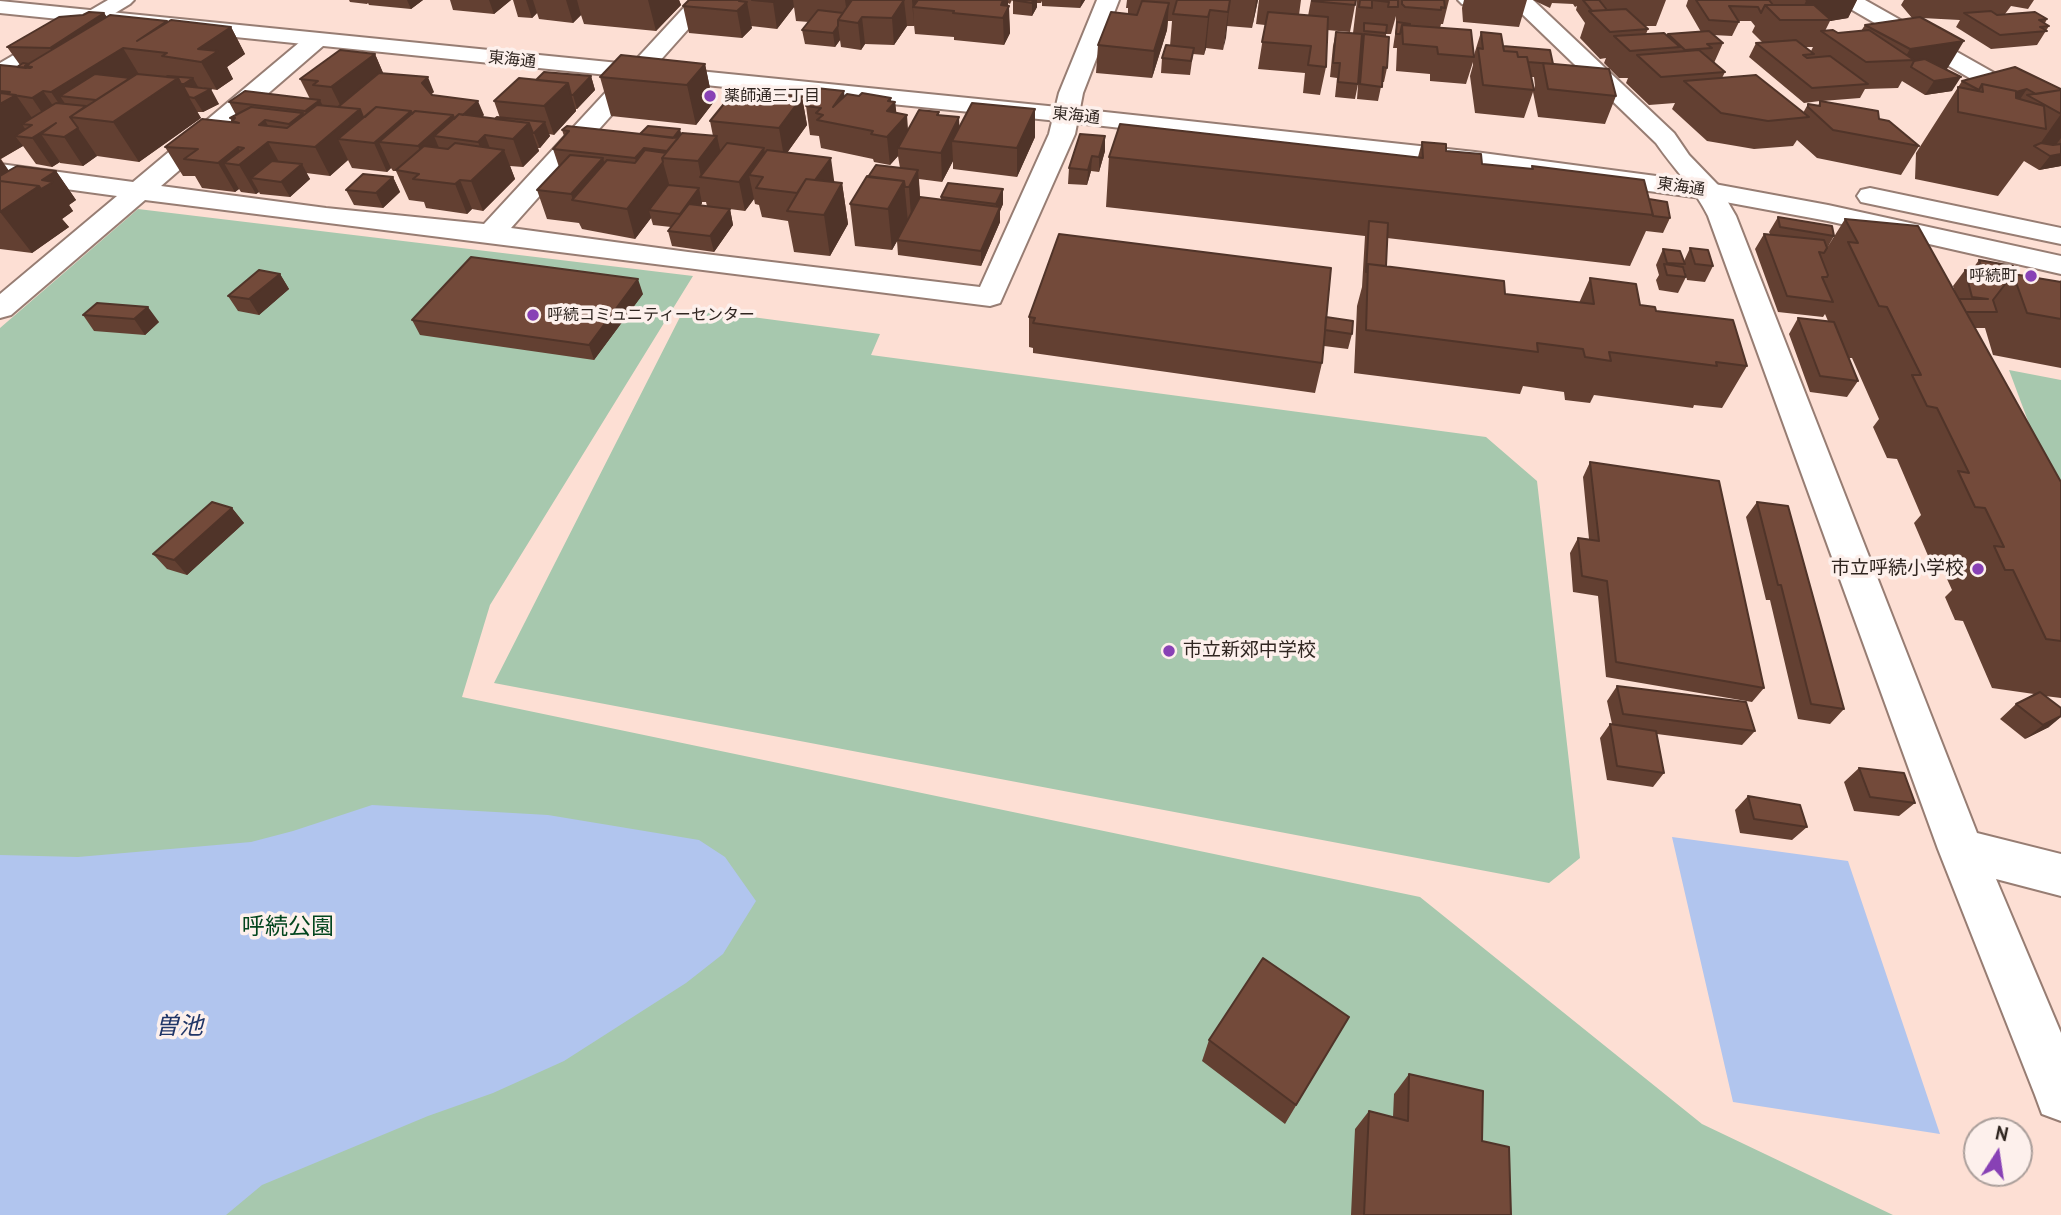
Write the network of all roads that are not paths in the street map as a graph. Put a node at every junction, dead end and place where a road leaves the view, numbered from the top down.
1 (122, 0) edge
2 (703, 0) edge
3 (1108, 0) edge
4 (1469, 0) edge
5 (1849, 0) edge
6 (0, 7) edge
7 (104, 8) edge
8 (315, 41) junction
9 (653, 54) junction
10 (635, 72) junction
11 (0, 73) edge
12 (1070, 104) junction
13 (1195, 106) dead end
14 (2061, 113) edge
15 (1652, 156) dead end
16 (1680, 160) junction
17 (0, 172) edge
18 (1714, 179) junction
19 (139, 191) junction
20 (1853, 192) dead end
21 (490, 234) junction
22 (2061, 236) edge
23 (2061, 265) edge
24 (0, 309) edge
25 (1961, 849) junction
26 (2061, 875) edge
27 (2061, 1095) edge

1 - 7 street, 東海通
1 - 9 street, 東海通
2 - 9 street
3 - 12 street
4 - 16 street
5 - 14 street
6 - 7 street, 東海通
7 - 8 street, 東海通
7 - 11 street
8 - 10 street, 東海通
8 - 19 street
9 - 10 street
9 - 12 street, 東海通
10 - 12 street, 東海通
10 - 21 street
12 - 13 street, 東海通
12 - 18 street, 東海通
12 - 21 street
15 - 16 street, 東海通
16 - 18 street
17 - 19 street
18 - 23 street, 東海通
18 - 25 street
19 - 21 street
19 - 24 street
20 - 22 street
25 - 26 street
25 - 27 street

